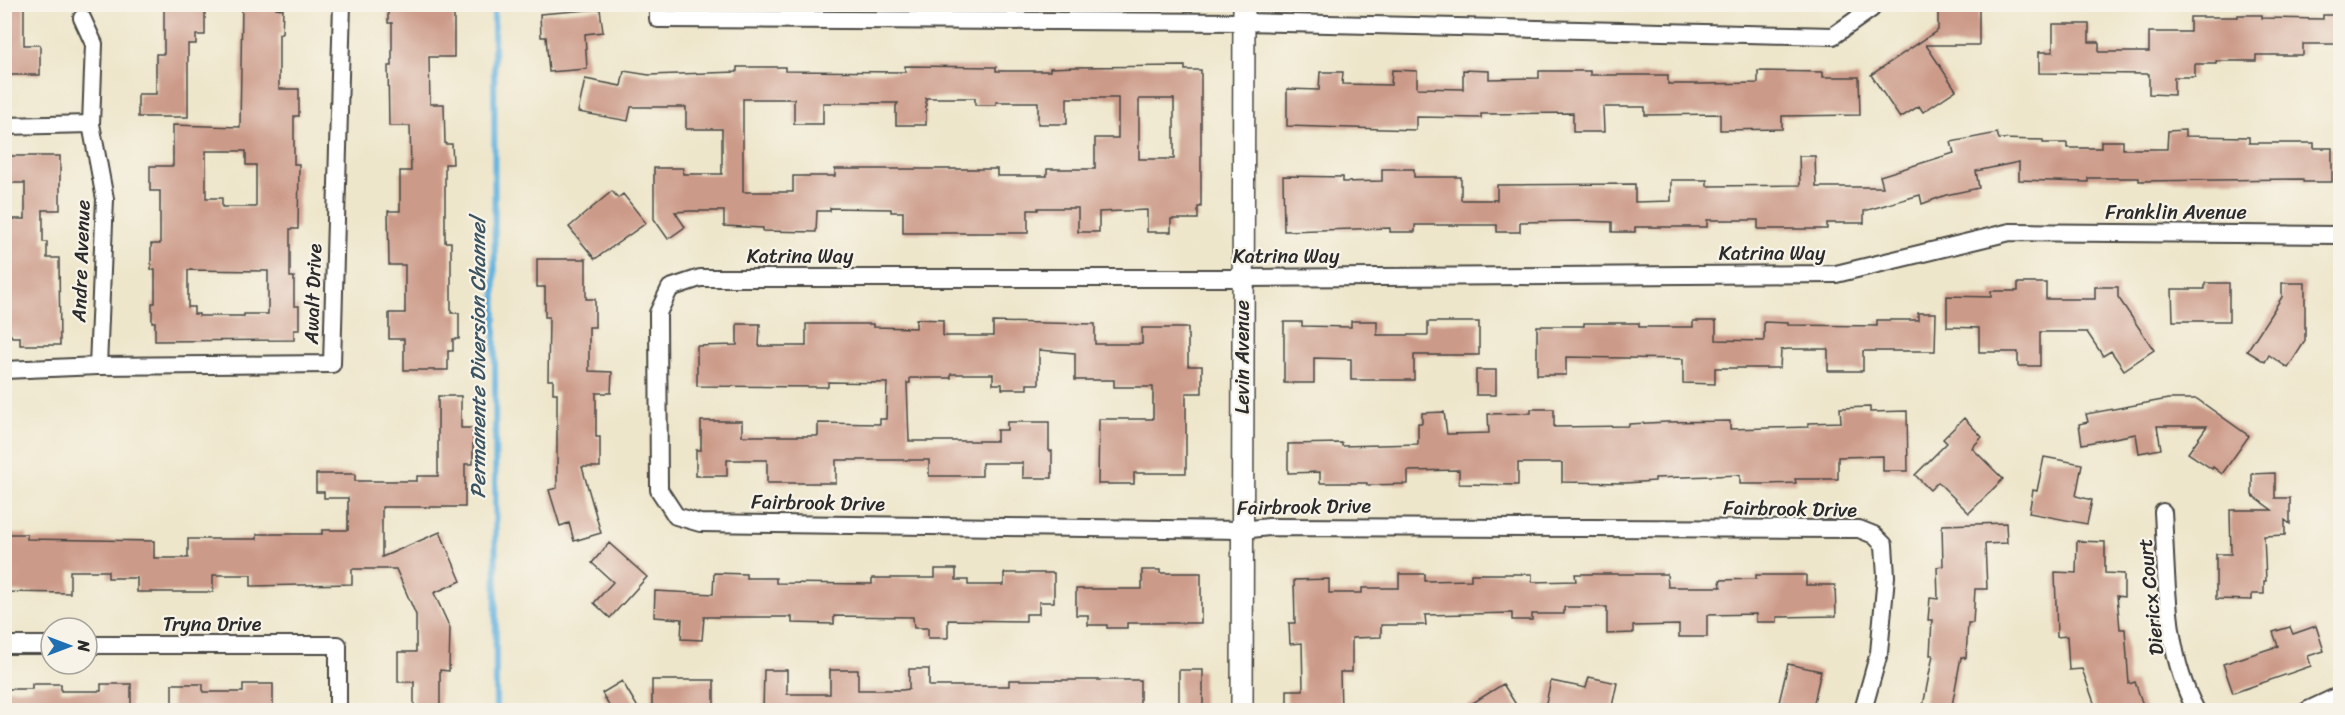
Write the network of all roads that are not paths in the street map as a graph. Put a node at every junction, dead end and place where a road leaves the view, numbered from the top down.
1 (342, 4) edge
2 (658, 4) edge
3 (1872, 7) edge
4 (1244, 13) edge
5 (82, 18) dead end
6 (91, 124) junction
7 (4, 126) edge
8 (2010, 232) joint
9 (2340, 235) edge
10 (1242, 278) junction
11 (98, 366) junction
12 (4, 370) edge
13 (658, 397) joint
14 (2163, 512) dead end
15 (1242, 530) junction
16 (4, 645) edge
17 (39, 645) edge
18 (99, 645) edge
19 (2340, 694) edge
20 (338, 711) edge
21 (1242, 711) edge
22 (1863, 711) edge
23 (2196, 711) edge
24 (2308, 711) edge

1 - 11 street, Awalt Drive
2 - 4 street
3 - 4 street
4 - 10 street, Levin Avenue
5 - 6 street, Andre Avenue
6 - 7 street
6 - 11 street, Andre Avenue
8 - 9 street, Franklin Avenue
8 - 10 street, Katrina Way
10 - 13 street, Katrina Way
10 - 15 street, Levin Avenue
11 - 12 street, Awalt Drive
13 - 15 street, Fairbrook Drive
14 - 23 street, Diericx Court
15 - 21 street, Levin Avenue
15 - 22 street, Fairbrook Drive
16 - 17 street
18 - 20 street, Tryna Drive
19 - 24 street

